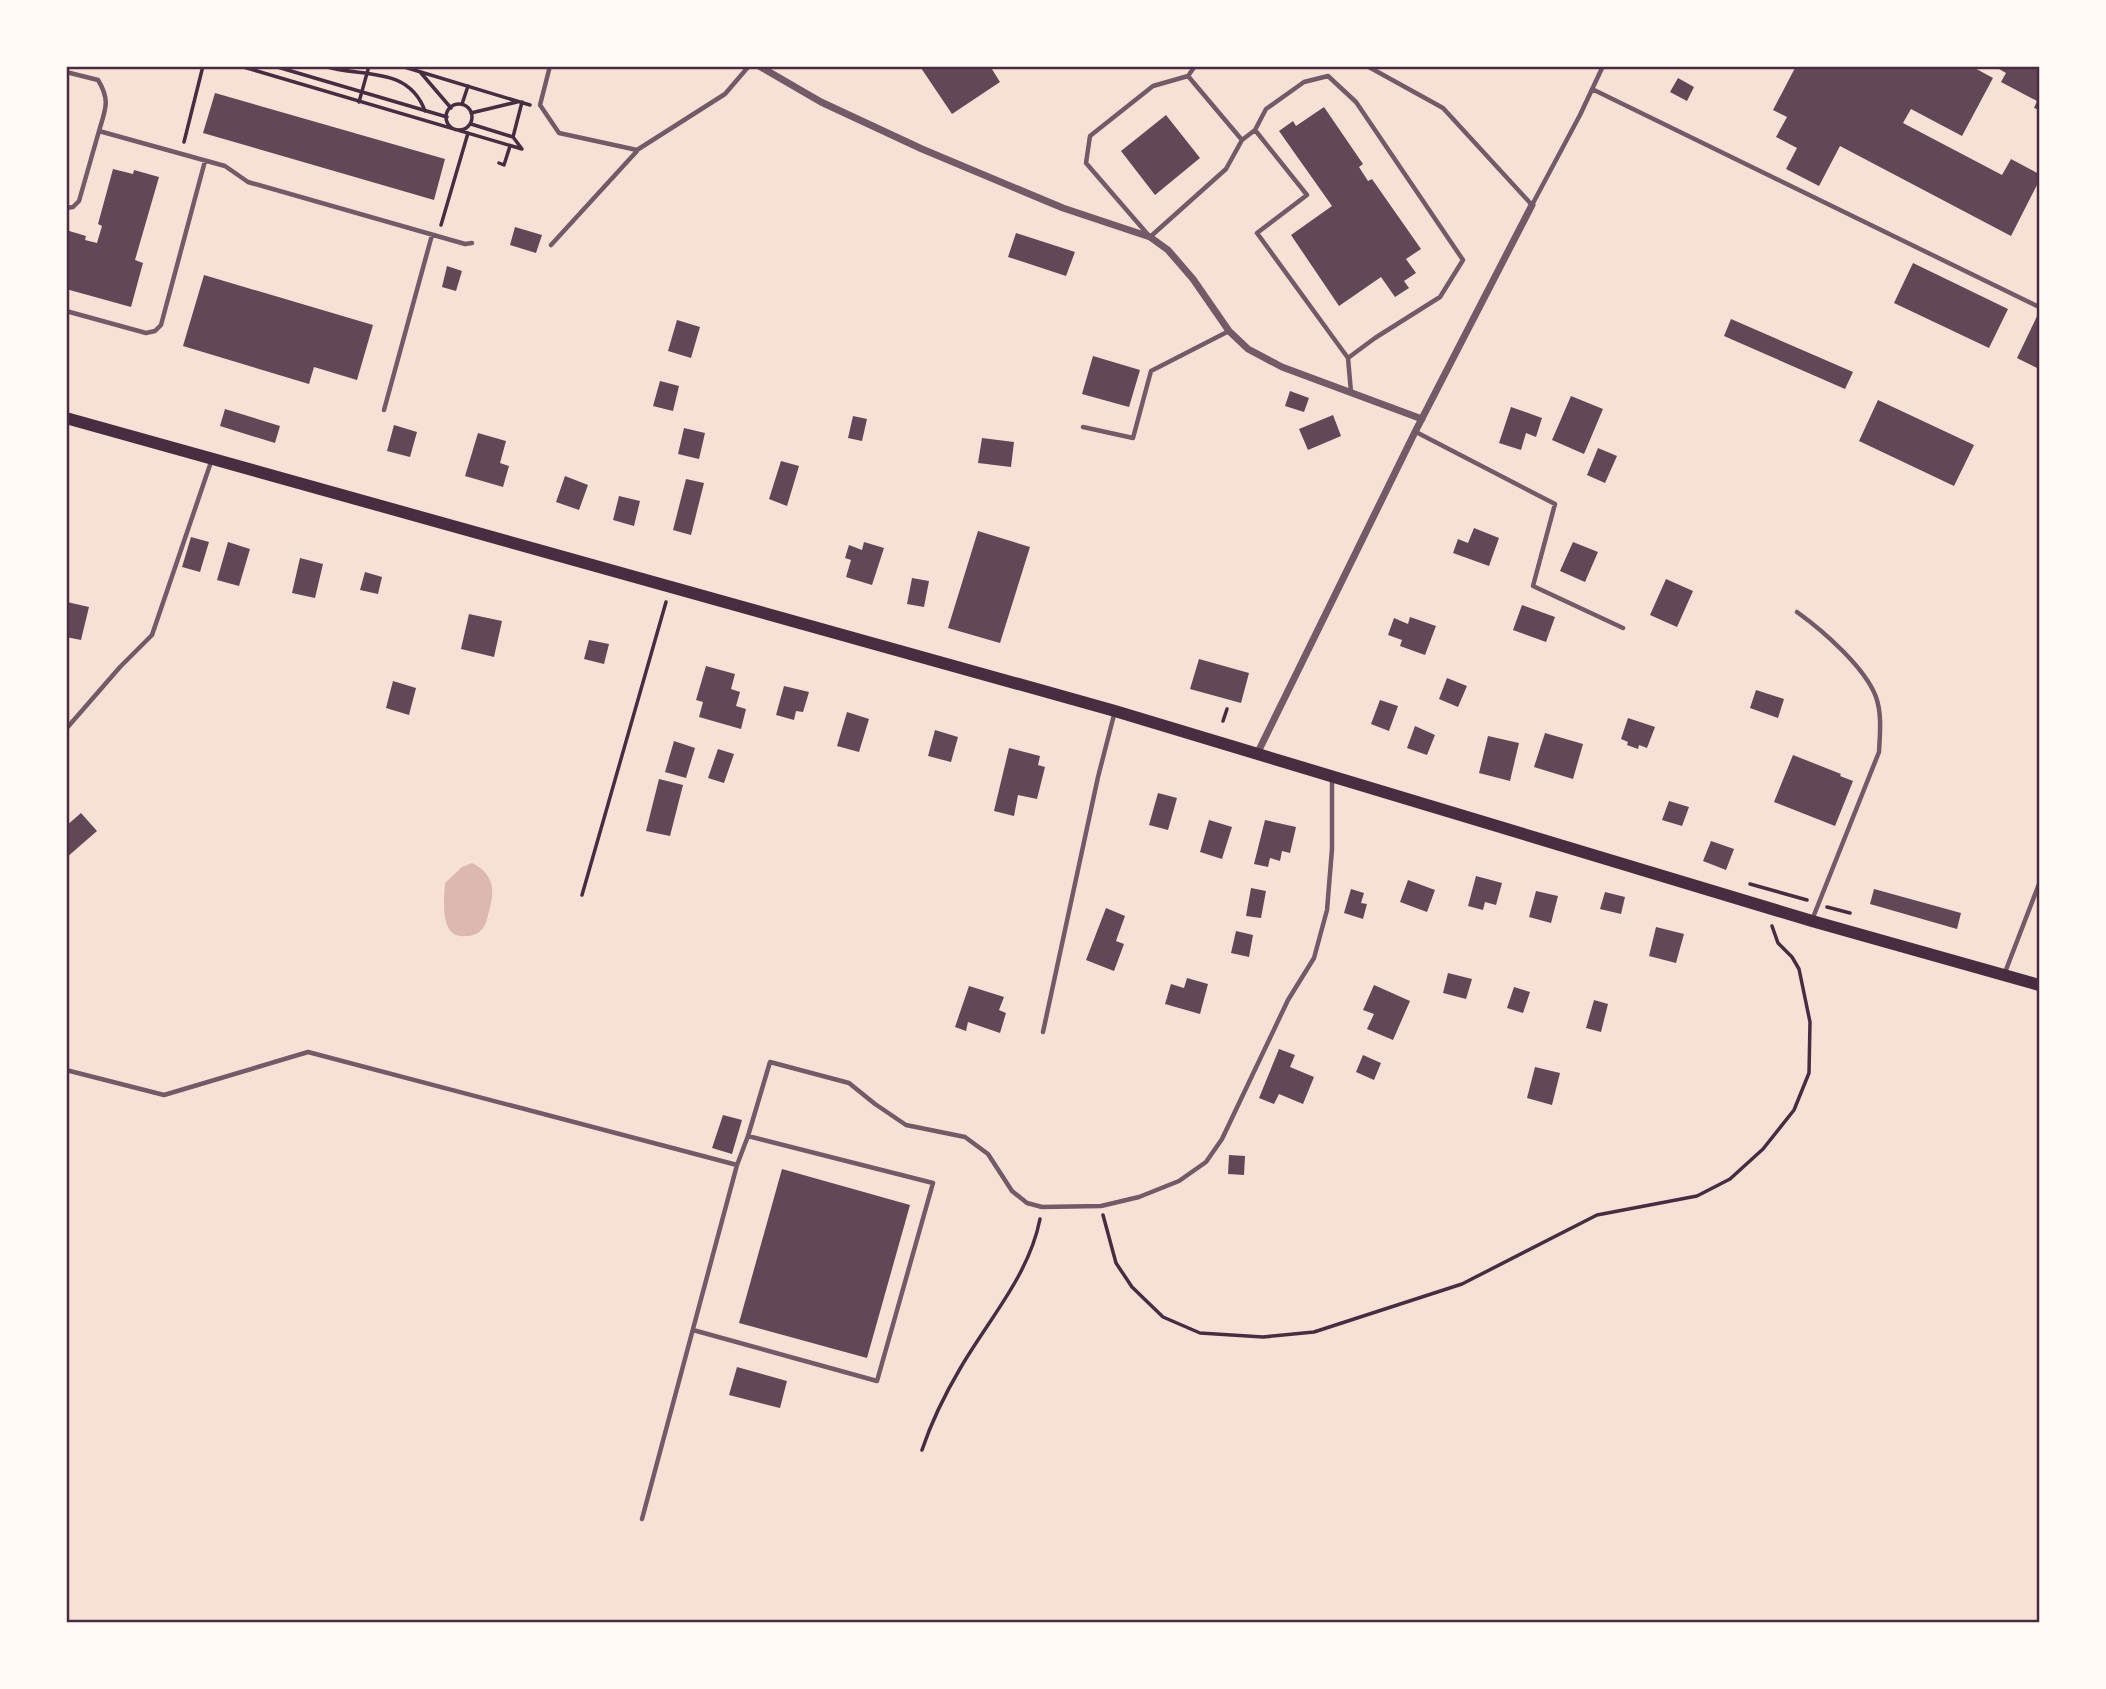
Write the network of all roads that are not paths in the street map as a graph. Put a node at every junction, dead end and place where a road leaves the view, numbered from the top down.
1 (550, 66) edge
2 (749, 66) edge
3 (759, 66) edge
4 (1195, 66) edge
5 (1367, 66) edge
6 (1603, 66) edge
7 (66, 72) edge
8 (1188, 76) junction
9 (1592, 89) junction
10 (1255, 130) junction
11 (99, 131) junction
12 (1242, 140) junction
13 (637, 150) junction
14 (205, 161) junction
15 (1532, 205) junction
16 (66, 208) edge
17 (435, 235) junction
18 (1150, 237) junction
19 (472, 243) dead end
20 (551, 245) dead end
21 (2039, 307) edge
22 (66, 311) edge
23 (1230, 331) junction
24 (1348, 358) junction
25 (1352, 393) junction
26 (384, 410) dead end
27 (66, 418) edge
28 (1422, 419) junction
29 (1083, 427) dead end
30 (1415, 432) junction
31 (213, 458) junction
32 (1797, 612) dead end
33 (1623, 628) dead end
34 (1115, 711) junction
35 (66, 729) edge
36 (1257, 754) junction
37 (1332, 776) junction
38 (2039, 884) edge
39 (1812, 921) junction
40 (2003, 975) junction
41 (2039, 985) edge
42 (1043, 1032) dead end
43 (66, 1070) edge
44 (748, 1136) junction
45 (737, 1165) junction
46 (693, 1330) junction
47 (642, 1520) dead end

1 - 13 lane
2 - 13 lane
3 - 18 street
4 - 8 lane
5 - 15 lane
6 - 9 lane
7 - 11 lane
8 - 12 lane
8 - 18 lane
9 - 15 lane
9 - 21 lane
10 - 12 lane
10 - 24 lane
10 - 24 lane
11 - 14 lane
11 - 16 lane
12 - 18 lane
13 - 20 lane
14 - 17 lane
14 - 22 lane
15 - 28 street
17 - 19 lane
17 - 26 lane
18 - 23 street
23 - 25 street
23 - 29 lane
24 - 25 lane
25 - 28 street
27 - 31 main road
28 - 30 street
30 - 33 lane
30 - 36 street
31 - 34 main road
31 - 35 lane
32 - 39 lane
34 - 36 main road
34 - 42 lane
36 - 37 main road
37 - 39 main road
37 - 44 lane
38 - 40 lane
39 - 40 main road
40 - 41 main road
43 - 45 lane
44 - 45 lane
44 - 46 lane
45 - 46 lane
46 - 47 lane

